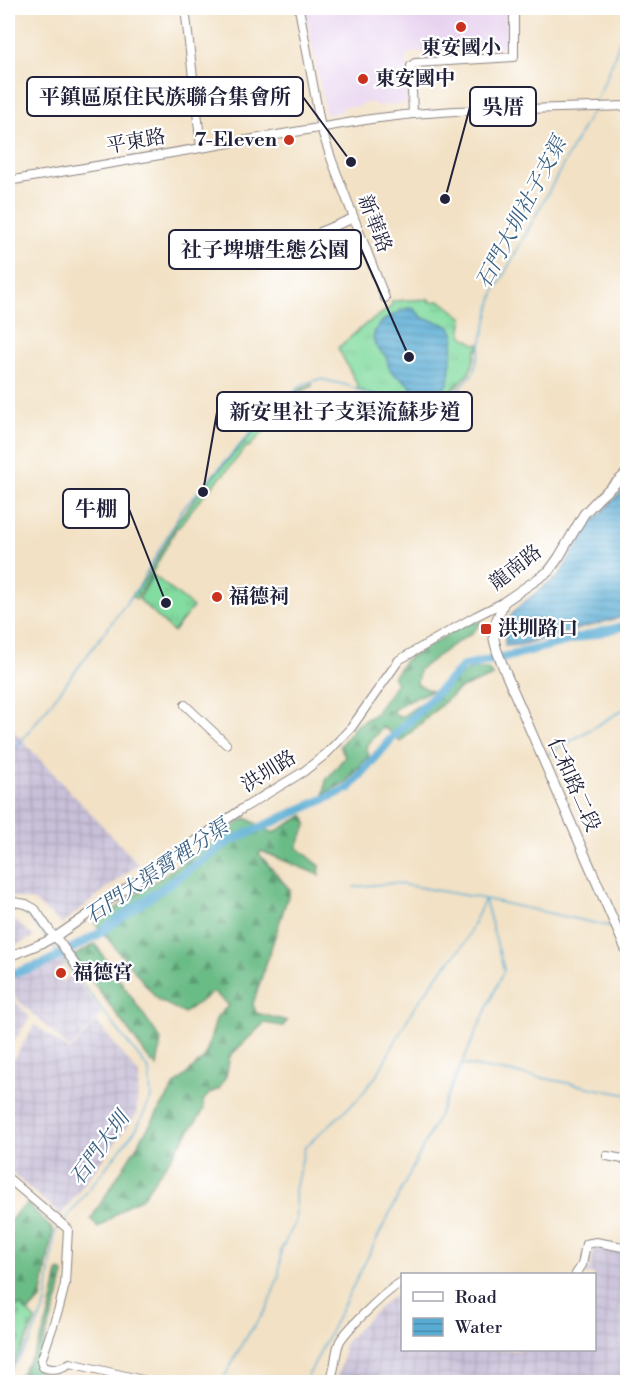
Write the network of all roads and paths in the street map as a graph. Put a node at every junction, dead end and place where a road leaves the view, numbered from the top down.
1 (185, 8) edge
2 (299, 8) edge
3 (514, 8) edge
4 (627, 106) edge
5 (413, 114) junction
6 (321, 128) junction
7 (201, 147) junction
8 (8, 181) edge
9 (354, 219) junction
10 (322, 231) dead end
11 (385, 298) dead end
12 (627, 472) edge
13 (504, 602) junction
14 (399, 660) joint
15 (185, 705) dead end
16 (226, 744) dead end
17 (8, 901) edge
18 (52, 940) junction
19 (627, 954) edge
20 (8, 957) edge
21 (77, 968) dead end
22 (607, 1156) dead end
23 (627, 1160) edge
24 (8, 1178) edge
25 (627, 1248) edge
26 (577, 1273) edge
27 (401, 1282) edge
28 (151, 1383) edge
29 (329, 1383) edge

1 - 7 street
2 - 6 street, 新華路
3 - 5 street
4 - 5 street, 平東路
5 - 6 street, 平東路
6 - 7 street, 平東路
6 - 9 street, 新華路
7 - 8 street, 平東路
9 - 10 street
9 - 11 street, 新華路
12 - 13 main road, 龍南路
13 - 14 street, 龍南路
13 - 19 main road, 仁和路二段
14 - 18 street, 洪圳路
15 - 16 street
17 - 18 street
18 - 20 street, 洪圳路
18 - 21 street
22 - 23 street
24 - 28 street
25 - 26 street
27 - 29 street

